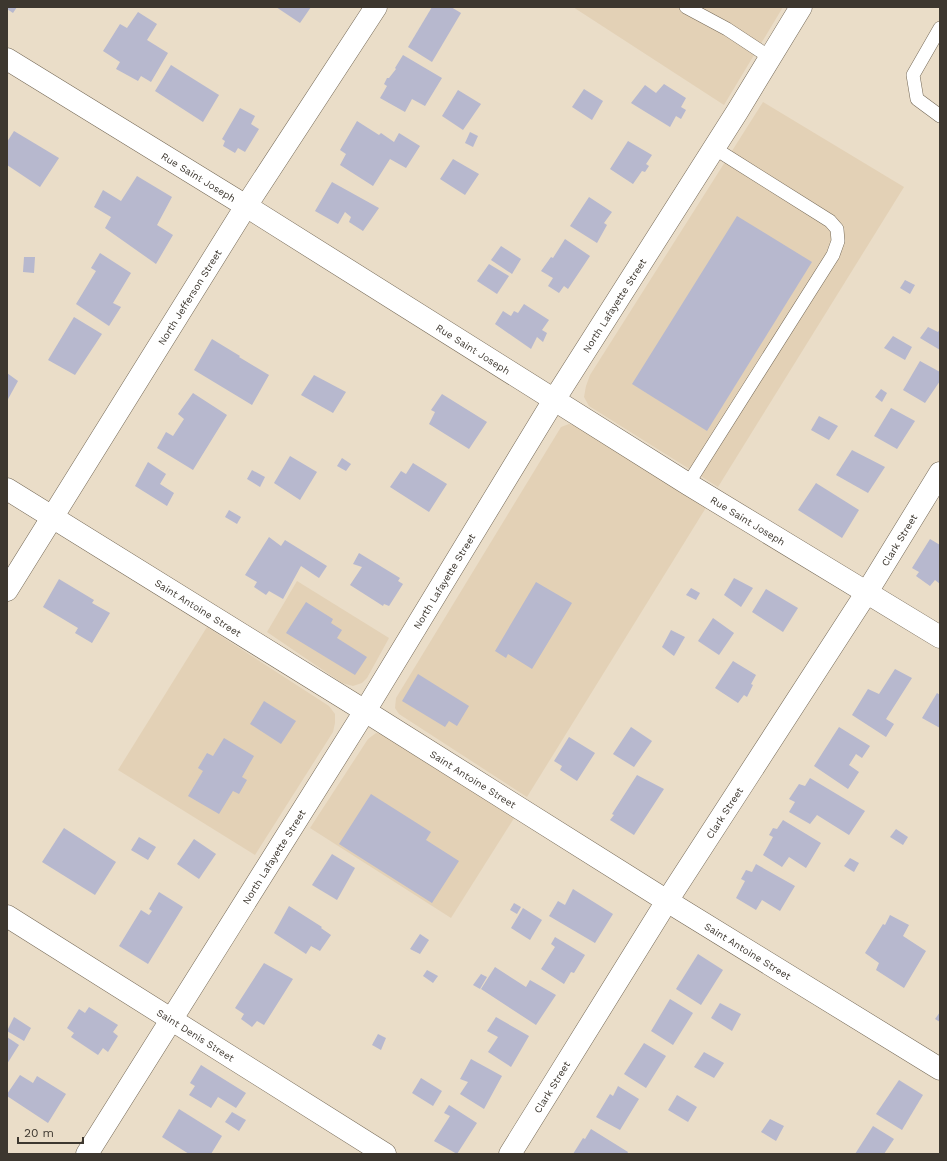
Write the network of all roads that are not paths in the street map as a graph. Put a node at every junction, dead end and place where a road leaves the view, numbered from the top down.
1 (376, 7) edge
2 (686, 7) edge
3 (801, 7) edge
4 (940, 28) edge
5 (771, 58) junction
6 (7, 59) edge
7 (940, 116) edge
8 (714, 148) junction
9 (246, 206) junction
10 (554, 400) junction
11 (940, 473) edge
12 (688, 484) junction
13 (7, 489) edge
14 (52, 518) junction
15 (7, 590) edge
16 (867, 592) junction
17 (940, 637) edge
18 (365, 711) junction
19 (667, 901) junction
20 (7, 916) edge
21 (171, 1018) junction
22 (940, 1069) edge
23 (87, 1154) edge
24 (385, 1154) edge
25 (510, 1154) edge

1 - 9 street, North Jefferson Street
2 - 5 lane
3 - 5 street, North Lafayette Street
4 - 7 lane
5 - 8 street, North Lafayette Street
6 - 9 street, Rue Saint Joseph
8 - 10 street, North Lafayette Street
8 - 12 lane
9 - 10 street, Rue Saint Joseph
9 - 14 street, North Jefferson Street
10 - 12 street, Rue Saint Joseph
10 - 18 street, North Lafayette Street
11 - 16 street, Clark Street
12 - 16 street, Rue Saint Joseph
13 - 14 street, Saint Antoine Street
14 - 15 street, North Jefferson Street
14 - 18 street, Saint Antoine Street
16 - 17 street, Rue Saint Joseph
16 - 19 street, Clark Street
18 - 19 street, Saint Antoine Street
18 - 21 street, North Lafayette Street
19 - 22 street, Saint Antoine Street
19 - 25 street, Clark Street
20 - 21 street, Saint Denis Street
21 - 23 street, North Lafayette Street
21 - 24 street, Saint Denis Street

